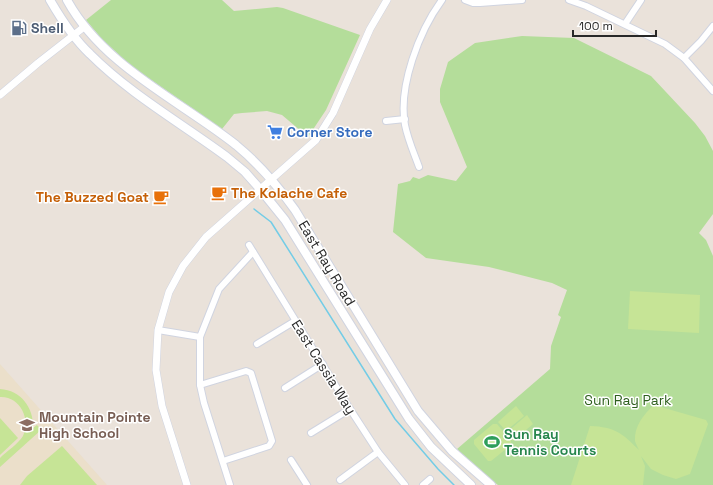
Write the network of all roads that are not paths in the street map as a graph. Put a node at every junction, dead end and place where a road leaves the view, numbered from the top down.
1 (50, 0) edge
2 (67, 0) edge
3 (387, 0) edge
4 (442, 0) edge
5 (466, 0) edge
6 (522, 0) edge
7 (569, 0) edge
8 (641, 0) edge
9 (625, 24) junction
10 (713, 26) edge
11 (84, 27) junction
12 (73, 36) junction
13 (684, 58) junction
14 (713, 92) edge
15 (0, 95) edge
16 (405, 119) junction
17 (386, 121) dead end
18 (419, 166) dead end
19 (266, 184) junction
20 (249, 244) dead end
21 (253, 252) junction
22 (349, 300) junction
23 (339, 306) junction
24 (295, 321) junction
25 (158, 330) junction
26 (200, 337) junction
27 (257, 344) dead end
28 (322, 364) junction
29 (200, 385) junction
30 (285, 388) dead end
31 (350, 409) junction
32 (312, 433) dead end
33 (378, 452) junction
34 (291, 460) dead end
35 (223, 461) junction
36 (430, 479) dead end
37 (340, 480) dead end
38 (187, 485) edge
39 (230, 485) edge
40 (307, 485) edge
41 (405, 485) edge
42 (423, 485) edge
43 (471, 485) edge
44 (491, 485) edge

1 - 12 main road, East Ray Road
2 - 11 main road, East Ray Road
3 - 19 street
4 - 16 street
5 - 6 street
7 - 9 street
8 - 9 street
9 - 13 street
10 - 13 street
11 - 12 street
11 - 19 main road, East Ray Road
12 - 15 street
12 - 19 main road, East Ray Road
13 - 14 street
16 - 17 street
16 - 18 street
19 - 22 main road, East Ray Road
19 - 23 main road, East Ray Road
19 - 25 street
20 - 21 street, East Cassia Way
21 - 24 street, East Cassia Way
21 - 26 street
22 - 23 main road
22 - 44 main road, East Ray Road
23 - 43 main road, East Ray Road
24 - 27 street
24 - 28 street, East Cassia Way
25 - 26 street
25 - 38 street
26 - 29 street
28 - 30 street
28 - 31 street, East Cassia Way
29 - 35 street
29 - 35 street
31 - 32 street
31 - 33 street, East Cassia Way
33 - 37 street
33 - 41 street, East Cassia Way
34 - 40 street
35 - 39 street
36 - 42 street

